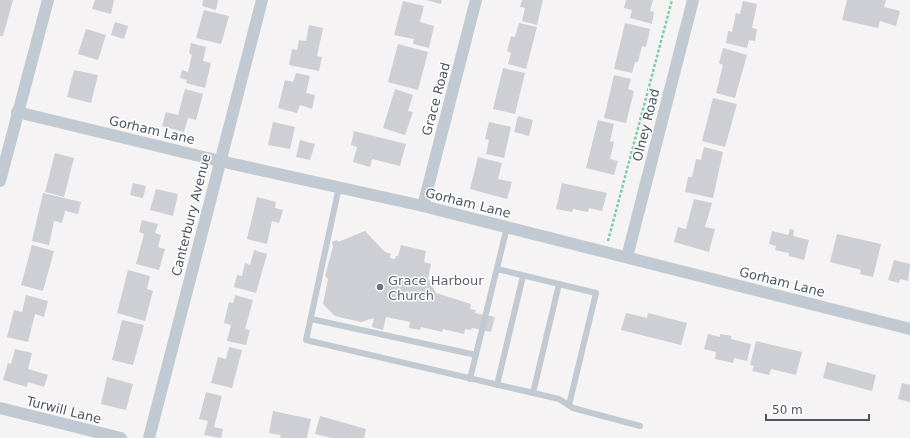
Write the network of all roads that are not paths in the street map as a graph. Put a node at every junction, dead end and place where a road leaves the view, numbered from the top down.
1 (48, 0) edge
2 (262, 0) edge
3 (476, 0) edge
4 (693, 0) edge
5 (17, 112) junction
6 (220, 161) junction
7 (0, 181) edge
8 (339, 187) junction
9 (423, 206) junction
10 (507, 227) junction
11 (627, 258) junction
12 (497, 269) junction
13 (523, 276) junction
14 (559, 284) junction
15 (311, 319) junction
16 (910, 329) edge
17 (476, 355) junction
18 (470, 379) junction
19 (497, 385) junction
20 (533, 393) junction
21 (569, 405) junction
22 (0, 408) edge
23 (640, 426) dead end
24 (121, 438) edge
25 (149, 438) edge

1 - 5 street
2 - 6 street, Canterbury Avenue
3 - 9 street, Grace Road
4 - 11 street, Olney Road
5 - 6 street, Gorham Lane
5 - 7 street
6 - 8 street, Gorham Lane
6 - 25 street, Canterbury Avenue
8 - 9 street, Gorham Lane
8 - 15 lane
9 - 10 street, Gorham Lane
10 - 11 street, Gorham Lane
10 - 12 lane
11 - 16 street, Gorham Lane
12 - 13 lane
12 - 17 lane
13 - 14 lane
13 - 19 lane
14 - 20 lane
14 - 21 lane
15 - 17 lane
15 - 18 lane
17 - 18 lane
18 - 19 lane
19 - 20 lane
20 - 21 lane
21 - 23 lane
22 - 24 street, Turwill Lane

